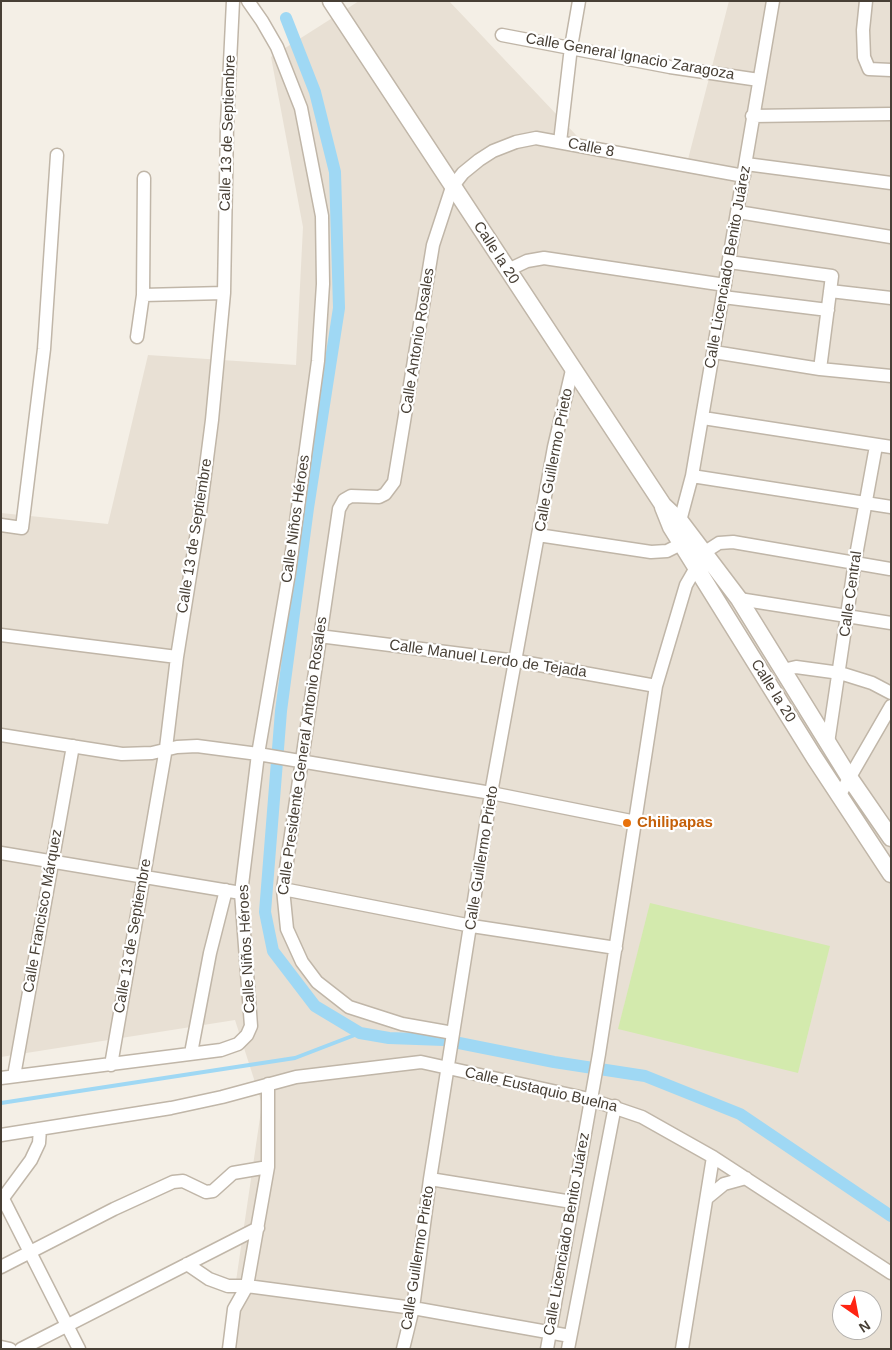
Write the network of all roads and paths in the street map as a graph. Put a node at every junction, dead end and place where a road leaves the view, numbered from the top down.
1 (233, 1) edge
2 (248, 1) edge
3 (330, 1) edge
4 (579, 1) edge
5 (773, 1) edge
6 (866, 1) edge
7 (502, 35) dead end
8 (571, 46) junction
9 (891, 70) edge
10 (759, 80) junction
11 (891, 114) edge
12 (752, 116) junction
13 (560, 142) junction
14 (57, 155) dead end
15 (745, 170) junction
16 (144, 178) dead end
17 (891, 183) edge
18 (452, 187) junction
19 (738, 212) junction
20 (891, 237) edge
21 (729, 262) junction
22 (508, 270) junction
23 (724, 291) junction
24 (830, 291) junction
25 (224, 293) junction
26 (143, 295) junction
27 (891, 298) edge
28 (828, 310) junction
29 (138, 337) dead end
30 (714, 352) junction
31 (820, 369) junction
32 (572, 370) junction
33 (890, 372) edge
34 (703, 418) junction
35 (876, 446) junction
36 (891, 447) edge
37 (692, 476) junction
38 (346, 498) joint
39 (865, 503) junction
40 (891, 508) edge
41 (675, 524) junction
42 (1, 525) edge
43 (538, 536) junction
44 (688, 541) junction
45 (705, 552) junction
46 (856, 561) junction
47 (695, 566) junction
48 (890, 569) edge
49 (739, 599) junction
50 (848, 616) junction
51 (891, 623) edge
52 (1, 636) edge
53 (319, 636) junction
54 (176, 657) junction
55 (517, 660) junction
56 (783, 670) junction
57 (840, 673) junction
58 (656, 686) junction
59 (891, 693) edge
60 (891, 706) edge
61 (1, 735) edge
62 (828, 744) junction
63 (73, 746) junction
64 (166, 748) junction
65 (263, 755) junction
66 (298, 762) junction
67 (849, 777) junction
68 (491, 793) junction
69 (839, 796) junction
70 (636, 822) junction
71 (891, 838) edge
72 (1, 853) edge
73 (52, 862) junction
74 (891, 874) edge
75 (143, 876) junction
76 (283, 889) junction
77 (226, 890) junction
78 (241, 892) junction
79 (472, 926) junction
80 (616, 948) junction
81 (452, 1035) junction
82 (191, 1053) junction
83 (111, 1065) junction
84 (448, 1065) junction
85 (8, 1077) edge
86 (268, 1084) junction
87 (590, 1095) junction
88 (615, 1106) junction
89 (40, 1129) junction
90 (1, 1135) edge
91 (713, 1157) junction
92 (268, 1168) junction
93 (746, 1178) junction
94 (430, 1179) junction
95 (2, 1196) edge
96 (707, 1198) junction
97 (572, 1202) junction
98 (258, 1228) junction
99 (31, 1252) junction
100 (187, 1264) junction
101 (1, 1267) edge
102 (891, 1273) edge
103 (247, 1286) junction
104 (413, 1308) junction
105 (67, 1325) junction
106 (550, 1333) junction
107 (569, 1342) edge
108 (1, 1347) edge
109 (227, 1348) edge
110 (10, 1349) edge
111 (21, 1349) edge
112 (79, 1349) edge
113 (403, 1349) edge
114 (547, 1349) edge
115 (682, 1349) edge

1 - 25 street, Calle 13 de Septiembre
2 - 65 street, Calle Niños Héroes
3 - 18 street, Calle la 20
4 - 8 street
5 - 10 street, Calle Licenciado Benito Juárez
6 - 9 street
7 - 8 street, Calle General Ignacio Zaragoza
8 - 10 street, Calle General Ignacio Zaragoza
8 - 13 street
10 - 12 street, Calle Licenciado Benito Juárez
11 - 12 street
12 - 15 street, Calle Licenciado Benito Juárez
13 - 15 street, Calle 8
13 - 18 street, Calle 8
14 - 42 street
15 - 17 street, Calle 8
15 - 19 street, Calle Licenciado Benito Juárez
16 - 26 street
18 - 22 street, Calle la 20
18 - 38 street, Calle Antonio Rosales
19 - 20 street
19 - 21 street, Calle Licenciado Benito Juárez
21 - 23 street, Calle Licenciado Benito Juárez
21 - 24 street
22 - 23 street
22 - 32 street, Calle la 20
23 - 28 street
23 - 30 street, Calle Licenciado Benito Juárez
24 - 27 street
24 - 28 street
25 - 26 street
25 - 54 street, Calle 13 de Septiembre
26 - 29 street
28 - 31 street
30 - 31 street
30 - 34 street, Calle Licenciado Benito Juárez
31 - 33 street
32 - 41 street, Calle la 20
32 - 43 street, Calle Guillermo Prieto
34 - 35 street
34 - 37 street, Calle Licenciado Benito Juárez
35 - 36 street
35 - 39 street, Calle Central
37 - 39 street
37 - 41 street, Calle Licenciado Benito Juárez
38 - 53 street, Calle Presidente General Antonio Rosales
39 - 40 street
39 - 46 street, Calle Central
41 - 44 street, Calle la 20
43 - 44 street
43 - 55 street, Calle Guillermo Prieto
44 - 45 street, Calle la 20
44 - 47 street, Calle la 20
45 - 46 street
45 - 47 street, Calle Licenciado Benito Juárez
45 - 49 street, Calle la 20
46 - 48 street
46 - 50 street, Calle Central
47 - 58 street, Calle Licenciado Benito Juárez
47 - 69 street, Calle la 20
49 - 50 street
49 - 56 street, Calle la 20
50 - 51 street
50 - 57 street, Calle Central
52 - 54 street
53 - 55 street, Calle Manuel Lerdo de Tejada
53 - 66 street, Calle Presidente General Antonio Rosales
54 - 64 street, Calle 13 de Septiembre
55 - 58 street, Calle Manuel Lerdo de Tejada
55 - 68 street, Calle Guillermo Prieto
56 - 57 street
56 - 62 street, Calle la 20
57 - 59 street
57 - 62 street, Calle Central
58 - 70 street, Calle Licenciado Benito Juárez
60 - 67 street
61 - 63 street
62 - 67 street, Calle la 20
63 - 64 street
63 - 73 street, Calle Francisco Márquez
64 - 65 street
64 - 75 street, Calle 13 de Septiembre
65 - 66 street
65 - 78 street, Calle Niños Héroes
66 - 68 street
66 - 76 street, Calle Presidente General Antonio Rosales
67 - 69 street
67 - 71 street, Calle la 20
68 - 70 street
68 - 79 street, Calle Guillermo Prieto
69 - 74 street, Calle la 20
70 - 80 street, Calle Licenciado Benito Juárez
72 - 73 street
73 - 75 street
73 - 85 street, Calle Francisco Márquez
75 - 77 street
75 - 83 street, Calle 13 de Septiembre
76 - 79 street
76 - 81 street, Calle Presidente General Antonio Rosales
77 - 78 street
77 - 82 street, Calle Niños Héroes
78 - 82 street, Calle Niños Héroes
79 - 80 street
79 - 81 street, Calle Guillermo Prieto
80 - 87 street, Calle Licenciado Benito Juárez
81 - 84 street, Calle Guillermo Prieto
82 - 83 street
83 - 85 street
84 - 86 street, Calle Eustaquio Buelna
84 - 87 street, Calle Eustaquio Buelna
84 - 94 street, Calle Guillermo Prieto
86 - 89 street, Calle Eustaquio Buelna
86 - 92 street
87 - 88 street, Calle Eustaquio Buelna
87 - 97 street, Calle Licenciado Benito Juárez
88 - 91 street, Calle Eustaquio Buelna
88 - 107 street, Calle Licenciado Benito Juárez
89 - 90 street, Calle Eustaquio Buelna
89 - 95 street
91 - 93 street, Calle Eustaquio Buelna
91 - 96 street
92 - 98 street
92 - 99 street
93 - 96 street
93 - 102 street, Calle Eustaquio Buelna
94 - 97 street
94 - 104 street, Calle Guillermo Prieto
95 - 99 street
96 - 115 street
97 - 106 street, Calle Licenciado Benito Juárez
98 - 100 street
98 - 103 street
99 - 101 street
99 - 105 street
100 - 103 street
100 - 105 street
103 - 104 street
103 - 109 street
104 - 106 street
104 - 113 street, Calle Guillermo Prieto
105 - 111 street
105 - 112 street
106 - 107 street
106 - 114 street, Calle Licenciado Benito Juárez
108 - 110 street

